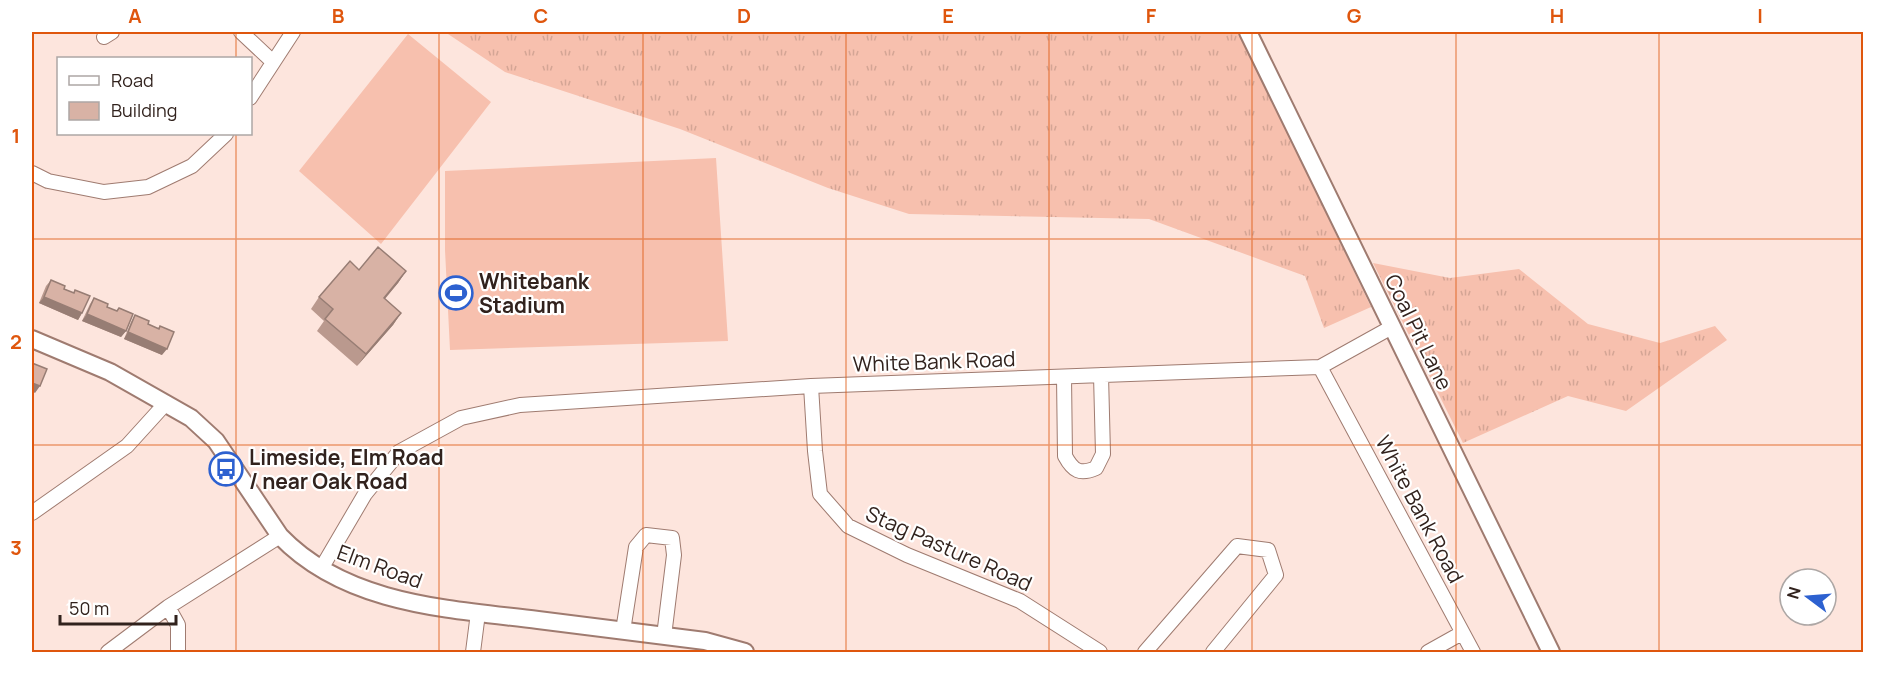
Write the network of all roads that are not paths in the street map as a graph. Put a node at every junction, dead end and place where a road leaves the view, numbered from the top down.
1 (241, 32) edge
2 (293, 32) edge
3 (1248, 32) edge
4 (273, 61) junction
5 (252, 95) edge
6 (225, 135) edge
7 (32, 173) edge
8 (1392, 327) junction
9 (32, 339) edge
10 (1320, 367) junction
11 (1101, 375) junction
12 (1064, 377) junction
13 (811, 386) junction
14 (166, 403) junction
15 (32, 513) edge
16 (280, 536) junction
17 (321, 569) junction
18 (168, 607) junction
19 (478, 613) junction
20 (622, 631) junction
21 (1462, 633) junction
22 (664, 636) junction
23 (108, 652) edge
24 (178, 652) edge
25 (472, 652) edge
26 (745, 652) edge
27 (1100, 652) edge
28 (1145, 652) edge
29 (1213, 652) edge
30 (1428, 652) edge
31 (1473, 652) edge
32 (1551, 652) edge

1 - 4 street
2 - 4 street
3 - 8 street, Coal Pit Lane
4 - 5 street
6 - 7 street
8 - 10 street
8 - 32 street, Coal Pit Lane
9 - 14 street, Elm Road
10 - 11 street, White Bank Road
10 - 21 street, White Bank Road
11 - 12 street, White Bank Road
11 - 12 street
12 - 13 street, White Bank Road
13 - 17 street, White Bank Road
13 - 27 street, Stag Pasture Road
14 - 15 street
14 - 16 street, Elm Road
16 - 17 street, Elm Road
16 - 18 street
17 - 19 street, Elm Road
18 - 23 street
18 - 24 street
19 - 20 street, Elm Road
19 - 25 street
20 - 22 street, Elm Road
20 - 22 street
21 - 30 street
21 - 31 street, White Bank Road
22 - 26 street, Elm Road
28 - 29 street

